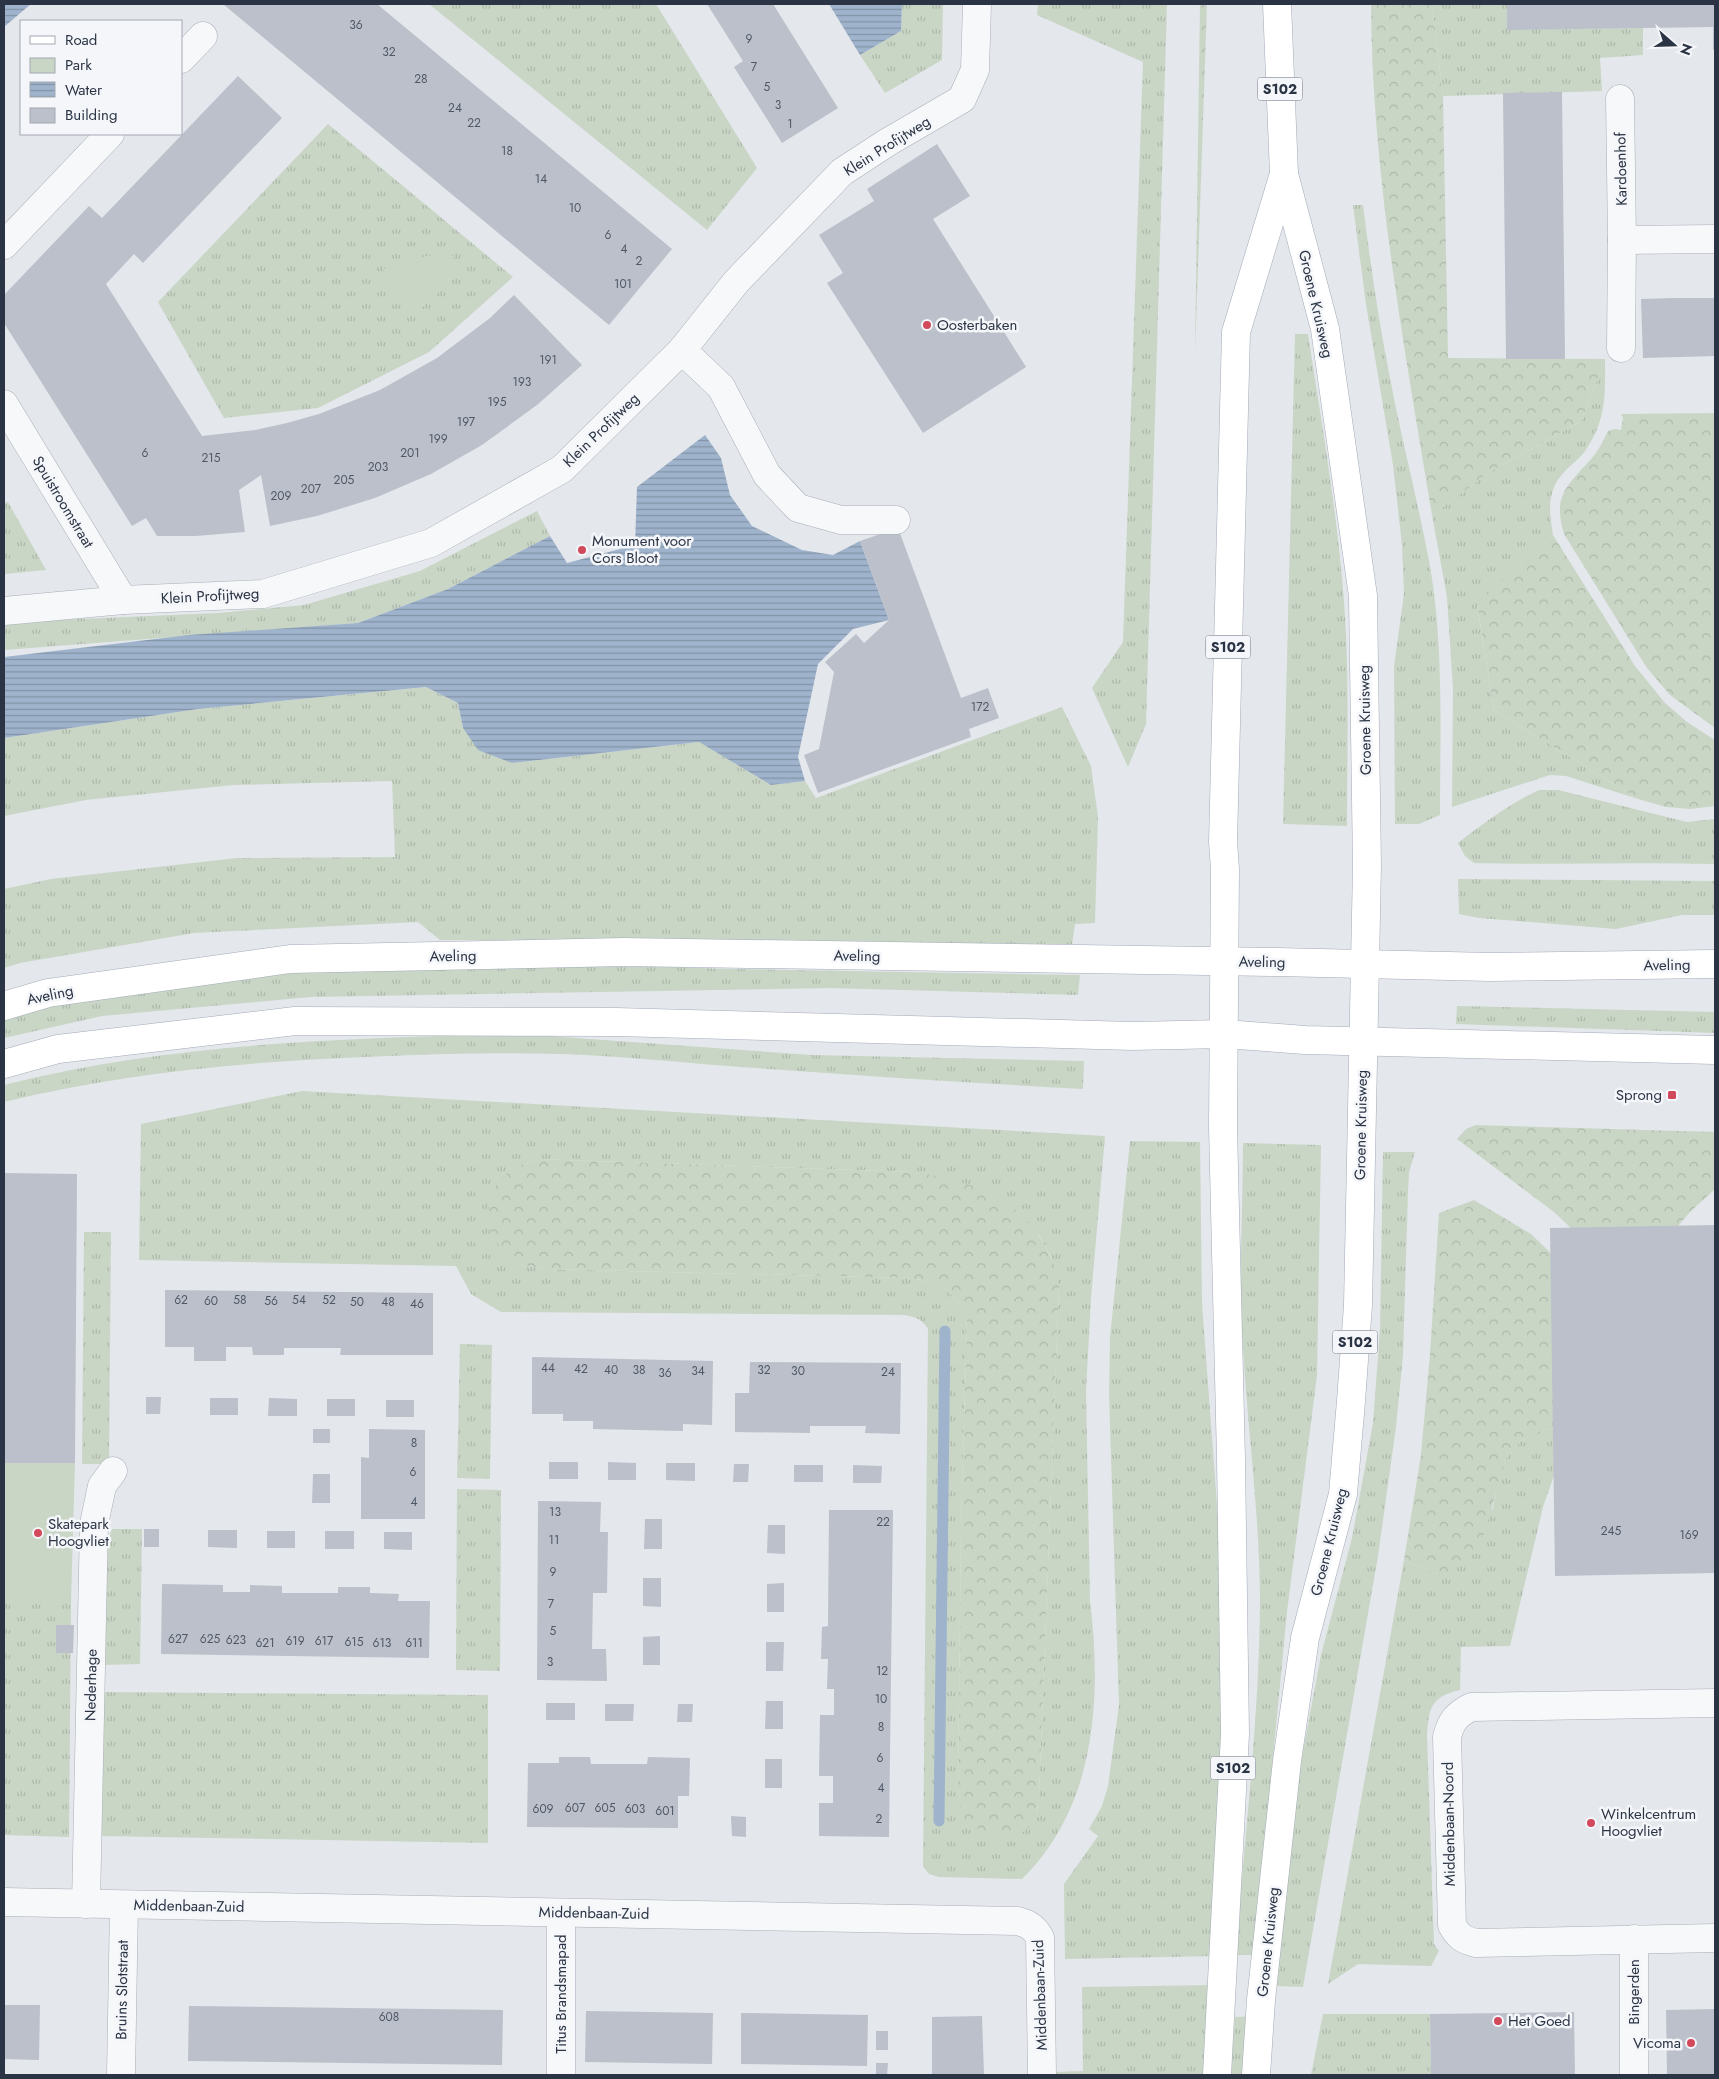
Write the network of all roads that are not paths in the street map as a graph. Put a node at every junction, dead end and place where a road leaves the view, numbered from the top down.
1 (978, 4) edge
2 (1277, 4) edge
3 (203, 36) dead end
4 (182, 58) edge
5 (1620, 99) dead end
6 (109, 135) edge
7 (1284, 174) junction
8 (1715, 238) edge
9 (1622, 240) junction
10 (4, 246) edge
11 (1621, 348) dead end
12 (682, 350) junction
13 (4, 404) edge
14 (896, 520) dead end
15 (123, 600) junction
16 (4, 611) edge
17 (1224, 961) junction
18 (1715, 964) edge
19 (1364, 965) junction
20 (4, 1006) edge
21 (1224, 1034) junction
22 (1363, 1041) junction
23 (1715, 1050) edge
24 (4, 1064) edge
25 (113, 1471) dead end
26 (1715, 1703) edge
27 (4, 1902) edge
28 (86, 1904) junction
29 (124, 1904) junction
30 (561, 1913) junction
31 (1715, 1938) edge
32 (1634, 1939) junction
33 (121, 2075) edge
34 (562, 2075) edge
35 (1042, 2075) edge
36 (1217, 2075) edge
37 (1256, 2075) edge
38 (1634, 2075) edge

1 - 12 street, Klein Profijtweg
2 - 7 main road, Groene Kruisweg / S102
3 - 4 street
5 - 9 street, Kardoenhof
6 - 10 street
7 - 17 main road, Groene Kruisweg / S102
7 - 19 main road, Groene Kruisweg / S102
8 - 9 street
9 - 11 street, Kardoenhof
12 - 14 street
12 - 15 street, Klein Profijtweg
13 - 15 street, Spuistroomstraat
15 - 16 street, Klein Profijtweg
17 - 19 main road, Aveling
17 - 20 main road, Aveling
17 - 21 main road, Groene Kruisweg / S102
18 - 19 main road, Aveling
19 - 22 main road, Groene Kruisweg / S102
21 - 22 main road
21 - 24 main road
21 - 36 main road, Groene Kruisweg / S102
22 - 23 main road
22 - 37 main road, Groene Kruisweg / S102
25 - 28 street, Nederhage
26 - 32 street, Middenbaan-Noord
27 - 28 street, Middenbaan-Zuid
28 - 29 street, Middenbaan-Zuid
29 - 30 street, Middenbaan-Zuid
29 - 33 street, Bruins Slotstraat
30 - 34 street, Titus Brandsmapad
30 - 35 street, Middenbaan-Zuid
31 - 32 street, Middenbaan-Noord
32 - 38 street, Bingerden

